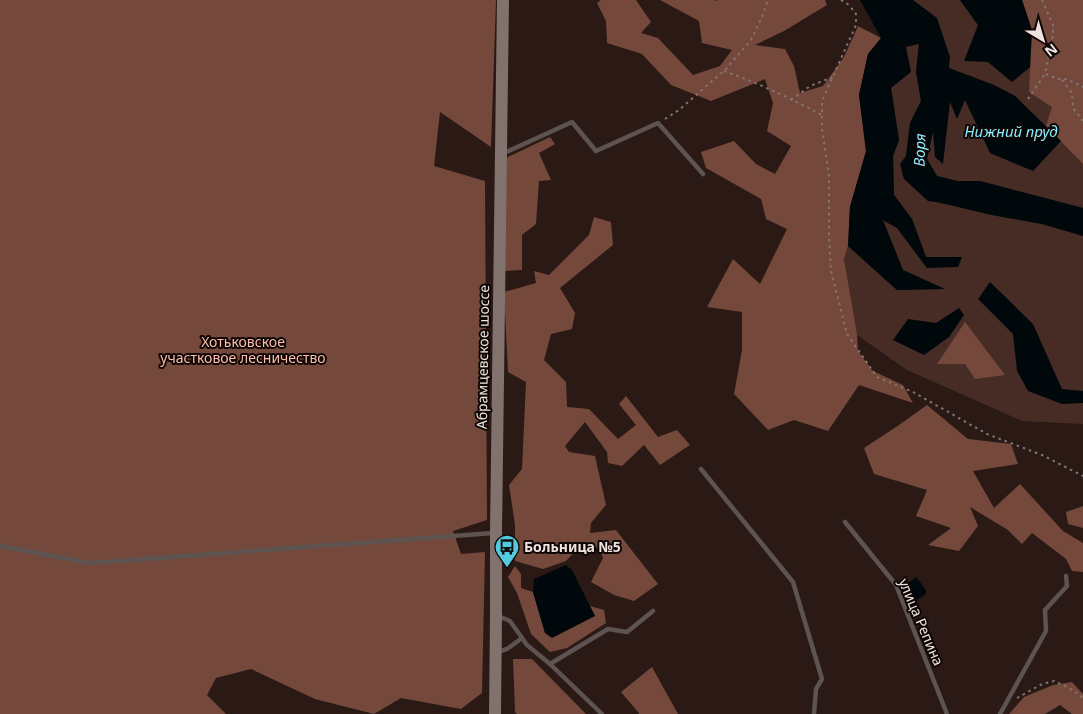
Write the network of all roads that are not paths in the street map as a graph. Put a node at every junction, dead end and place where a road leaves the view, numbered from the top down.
1 (503, 0) edge
2 (501, 154) junction
3 (703, 174) dead end
4 (701, 468) dead end
5 (845, 522) dead end
6 (496, 532) junction
7 (0, 546) edge
8 (1066, 576) dead end
9 (652, 611) dead end
10 (496, 616) junction
11 (522, 638) junction
12 (496, 652) junction
13 (550, 664) junction
14 (495, 714) edge
15 (602, 714) edge
16 (814, 714) edge
17 (948, 714) edge
18 (1000, 714) edge

1 - 2 street, Абрамцевское шоссе
2 - 3 lane
2 - 6 street, Абрамцевское шоссе
4 - 16 lane
5 - 17 lane, улица Репина
6 - 7 lane
6 - 10 street, Абрамцевское шоссе
8 - 18 lane
9 - 13 lane
10 - 11 lane
10 - 12 street, Абрамцевское шоссе
11 - 12 lane
11 - 13 lane
12 - 14 street, Абрамцевское шоссе
13 - 15 lane

